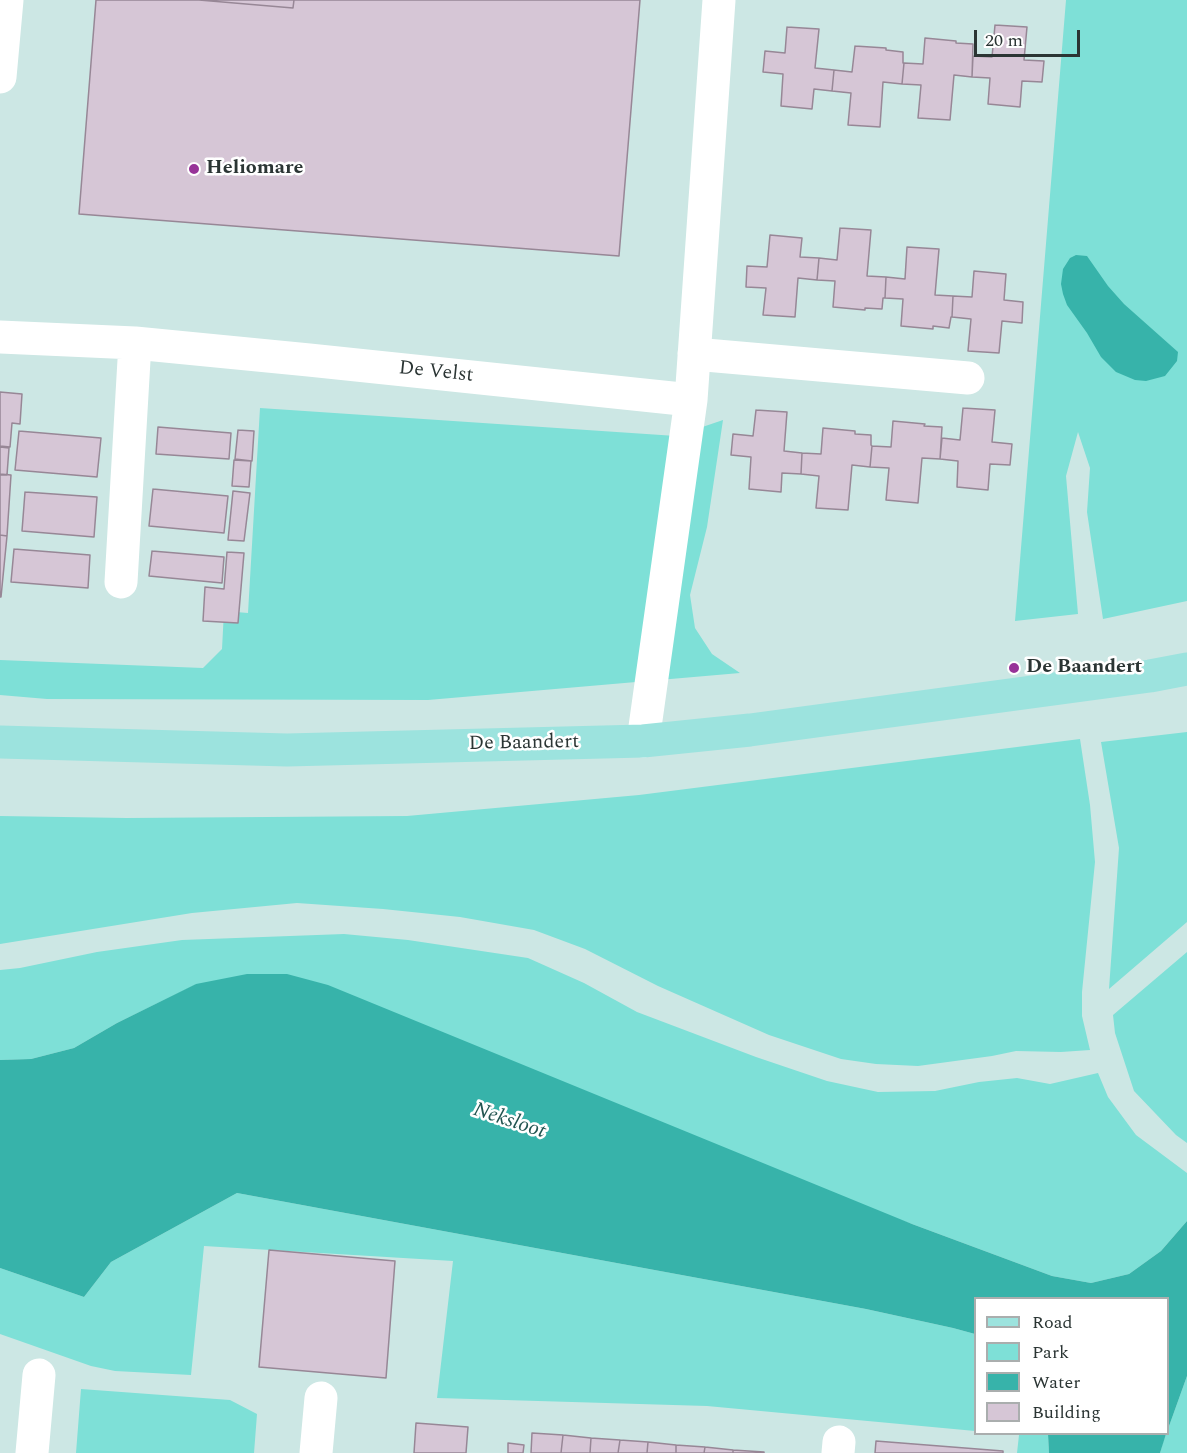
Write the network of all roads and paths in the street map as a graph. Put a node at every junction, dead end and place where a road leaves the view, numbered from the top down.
1 (7, 0) edge
2 (718, 0) edge
3 (0, 77) edge
4 (0, 337) edge
5 (135, 343) junction
6 (694, 354) junction
7 (968, 378) dead end
8 (691, 400) junction
9 (121, 582) dead end
10 (1187, 669) edge
11 (643, 741) junction
12 (0, 742) edge
13 (39, 1375) dead end
14 (321, 1398) dead end
15 (32, 1453) edge
16 (316, 1453) edge

1 - 3 street
2 - 6 street
4 - 5 street, De Velst
5 - 8 street, De Velst
5 - 9 street
6 - 7 street
6 - 8 street
8 - 11 street
10 - 11 main road, De Baandert
11 - 12 main road, De Baandert
13 - 15 street
14 - 16 street

